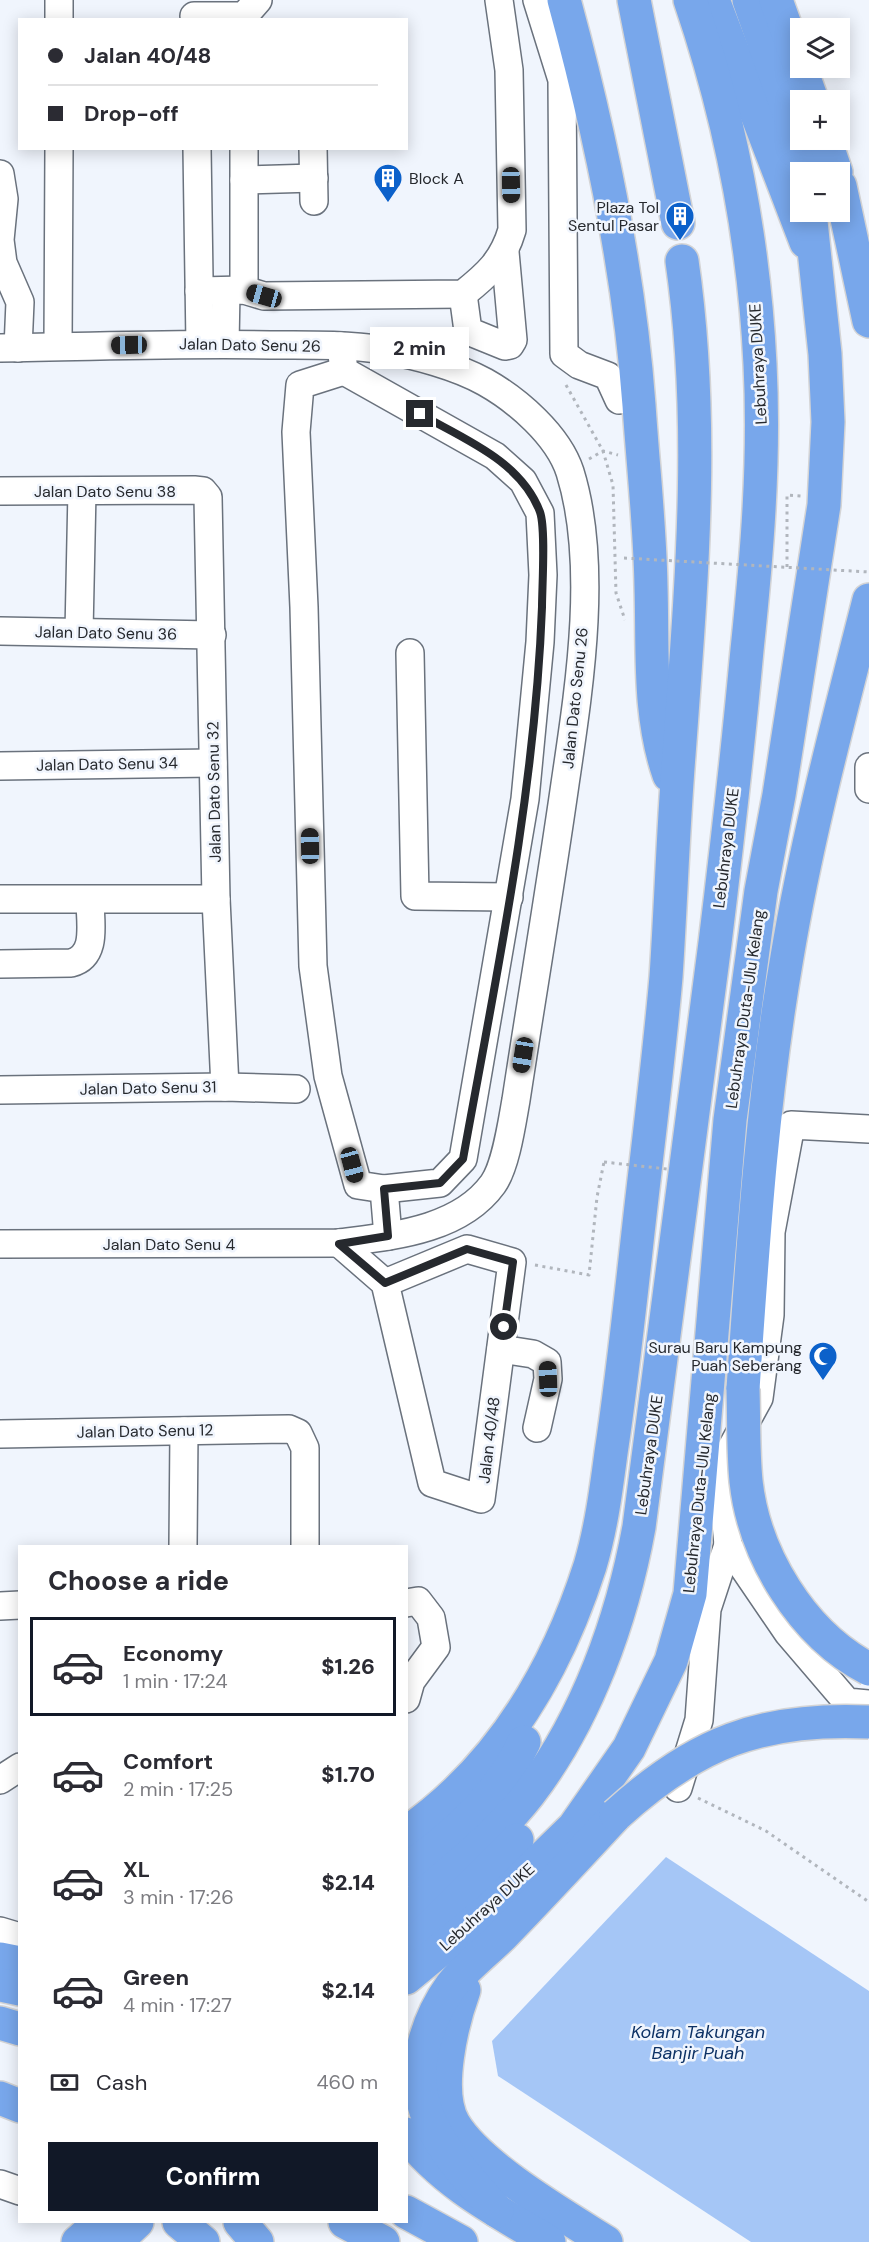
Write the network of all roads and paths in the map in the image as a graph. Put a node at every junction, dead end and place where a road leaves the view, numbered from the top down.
1 (59, 0) edge
2 (499, 0) edge
3 (537, 0) edge
4 (564, 0) edge
5 (634, 0) edge
6 (690, 0) edge
7 (713, 0) edge
8 (749, 0) edge
9 (776, 0) edge
10 (194, 12) edge
11 (248, 12) edge
12 (59, 18) edge
13 (808, 90) edge
14 (58, 150) edge
15 (197, 150) edge
16 (244, 150) edge
17 (314, 150) edge
18 (802, 162) edge
19 (0, 174) edge
20 (244, 180) junction
21 (811, 222) edge
22 (848, 222) edge
23 (678, 224) dead end
24 (505, 252) junction
25 (682, 261) dead end
26 (815, 263) junction
27 (199, 291) junction
28 (235, 291) junction
29 (463, 294) junction
30 (869, 321) edge
31 (213, 344) junction
32 (58, 345) junction
33 (9, 348) edge
34 (343, 359) junction
35 (619, 400) dead end
36 (0, 491) edge
37 (82, 491) junction
38 (824, 496) junction
39 (208, 497) joint
40 (624, 558) dead end
41 (787, 567) junction
42 (869, 572) edge
43 (869, 600) edge
44 (0, 631) edge
45 (79, 632) junction
46 (212, 635) junction
47 (410, 653) dead end
48 (213, 762) junction
49 (0, 766) edge
50 (869, 767) edge
51 (869, 789) edge
52 (676, 794) junction
53 (525, 799) junction
54 (561, 810) junction
55 (509, 897) junction
56 (0, 899) edge
57 (216, 899) junction
58 (90, 900) junction
59 (768, 957) junction
60 (0, 964) edge
61 (225, 1087) junction
62 (296, 1089) dead end
63 (0, 1090) edge
64 (869, 1129) edge
65 (667, 1170) dead end
66 (384, 1189) junction
67 (388, 1236) junction
68 (0, 1244) edge
69 (339, 1244) junction
70 (513, 1262) junction
71 (385, 1283) junction
72 (501, 1349) junction
73 (537, 1428) dead end
74 (184, 1431) junction
75 (0, 1434) edge
76 (183, 1545) edge
77 (305, 1545) edge
78 (728, 1545) junction
79 (408, 1603) edge
80 (18, 1605) edge
81 (0, 1606) edge
82 (869, 1669) edge
83 (544, 1674) junction
84 (408, 1692) edge
85 (589, 1692) junction
86 (869, 1704) edge
87 (869, 1722) edge
88 (629, 1748) joint
89 (18, 1768) edge
90 (0, 1780) edge
91 (678, 1788) joint
92 (408, 1832) edge
93 (408, 1868) edge
94 (869, 1902) edge
95 (408, 1908) edge
96 (0, 1931) edge
97 (18, 1936) edge
98 (408, 1953) edge
99 (0, 1959) edge
100 (18, 1963) edge
101 (473, 1966) junction
102 (408, 1976) edge
103 (0, 1986) edge
104 (18, 1989) edge
105 (0, 2023) edge
106 (18, 2028) edge
107 (0, 2075) edge
108 (18, 2082) edge
109 (0, 2098) edge
110 (18, 2105) edge
111 (0, 2117) edge
112 (18, 2119) edge
113 (408, 2137) edge
114 (0, 2184) edge
115 (18, 2190) edge
116 (496, 2211) junction
117 (408, 2213) edge
118 (99, 2223) edge
119 (136, 2223) edge
120 (180, 2223) edge
121 (241, 2223) edge
122 (347, 2223) edge
123 (78, 2242) edge
124 (116, 2242) edge
125 (203, 2242) edge
126 (257, 2242) edge
127 (383, 2242) edge
128 (462, 2242) edge
129 (549, 2242) edge
130 (606, 2242) edge

1 - 12 street
2 - 24 street
3 - 35 street
4 - 52 highway
5 - 23 highway
6 - 85 highway, Lebuhraya DUKE
7 - 26 highway
8 - 18 highway
9 - 13 highway
10 - 11 street
14 - 32 street
15 - 27 street
16 - 20 street
17 - 20 street
19 - 33 street
20 - 28 street
21 - 26 highway
22 - 30 highway
24 - 29 street
24 - 29 street
25 - 52 highway
26 - 38 highway
27 - 28 street
27 - 31 street
28 - 29 street
28 - 31 street
31 - 32 street, Jalan Dato Senu 26
31 - 34 street, Jalan Dato Senu 26
32 - 33 street, Jalan Dato Senu 26
34 - 53 street
34 - 54 street, Jalan Dato Senu 26
34 - 66 street
36 - 37 street, Jalan Dato Senu 38
37 - 39 street, Jalan Dato Senu 38
37 - 45 street
38 - 41 path
38 - 59 highway
39 - 46 street, Jalan Dato Senu 32
40 - 41 path, bridge
41 - 42 path, bridge
43 - 59 highway
44 - 45 street, Jalan Dato Senu 36
45 - 46 street, Jalan Dato Senu 36
46 - 48 street, Jalan Dato Senu 32
47 - 55 street
48 - 49 street, Jalan Dato Senu 34
48 - 57 street, Jalan Dato Senu 32
50 - 51 street
52 - 83 highway
53 - 54 street
53 - 55 street
54 - 67 street, Jalan Dato Senu 26
55 - 66 street
56 - 58 street
57 - 58 street
57 - 61 street, Jalan Dato Senu 32
58 - 60 street
59 - 82 highway, bridge
59 - 88 highway, Lebuhraya Duta-Ulu Kelang
61 - 62 street, Jalan Dato Senu 31
61 - 63 street, Jalan Dato Senu 31
64 - 78 street
65 - 70 path, bridge
66 - 67 street
67 - 69 street, Jalan Dato Senu 26
68 - 69 street, Jalan Dato Senu 4
69 - 71 street
70 - 71 street
70 - 72 street, Jalan 40/48
71 - 72 street, Jalan 40/48
72 - 73 street
74 - 75 street, Jalan Dato Senu 12
74 - 76 street
74 - 77 street, Jalan Dato Senu 12
78 - 86 street
78 - 91 street
79 - 84 street
80 - 81 street
83 - 92 highway
83 - 93 highway
85 - 95 highway
85 - 98 highway
87 - 101 highway, bridge
88 - 102 highway, Lebuhraya DUKE
89 - 90 street
91 - 94 path
96 - 97 street
99 - 100 highway
101 - 116 highway
101 - 130 highway
103 - 104 highway
105 - 106 highway
107 - 108 highway
109 - 110 highway
111 - 112 highway
113 - 116 highway
114 - 115 street
116 - 129 highway
117 - 128 highway
118 - 123 highway
119 - 124 highway
120 - 125 highway
121 - 126 highway
122 - 127 highway

